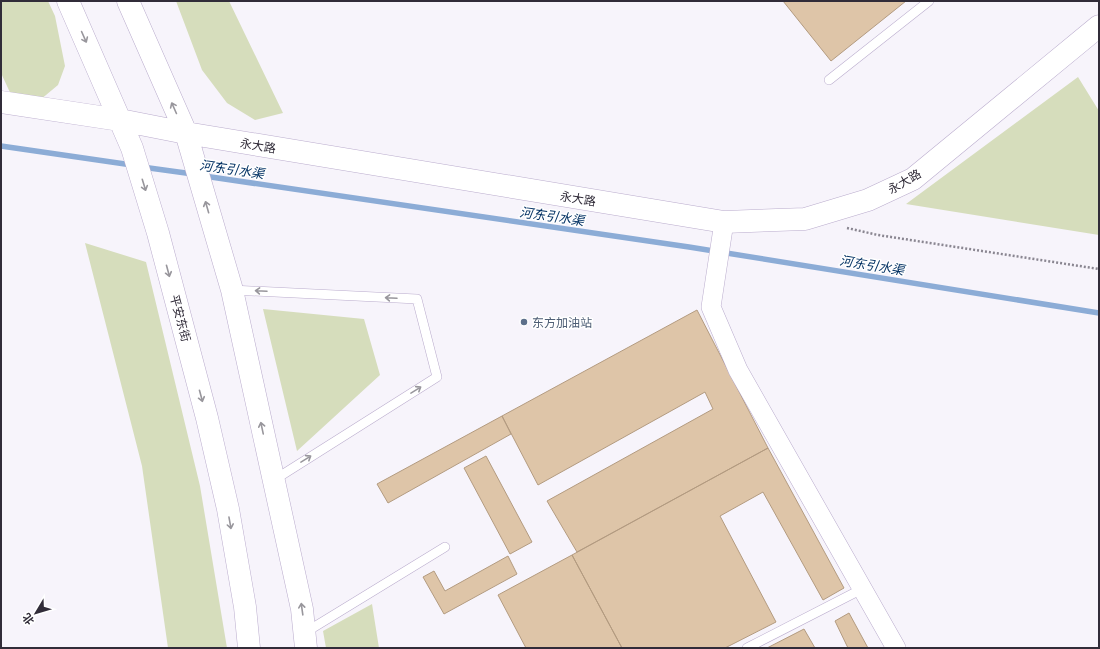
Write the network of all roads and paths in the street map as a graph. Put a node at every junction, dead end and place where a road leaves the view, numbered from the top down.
1 (68, 1) edge
2 (128, 1) edge
3 (929, 1) edge
4 (1099, 26) edge
5 (829, 80) dead end
6 (1, 102) edge
7 (120, 120) junction
8 (186, 133) junction
9 (724, 222) junction
10 (841, 227) dead end
11 (1099, 269) edge
12 (232, 290) junction
13 (274, 480) junction
14 (445, 547) dead end
15 (862, 589) junction
16 (305, 641) edge
17 (249, 648) edge
18 (747, 648) edge
19 (896, 648) edge

1 -> 7 main road, 平安东街
8 -> 2 main road
3 - 5 lane
4 - 9 main road, 永大路
6 - 7 main road, 永大路
7 - 8 main road, 永大路
7 -> 17 main road, 平安东街
8 - 9 main road, 永大路
12 -> 8 main road
9 - 15 street
10 - 11 path
13 -> 12 main road
13 -> 12 lane
16 -> 13 main road
14 - 16 lane
15 - 18 lane
15 - 19 street

